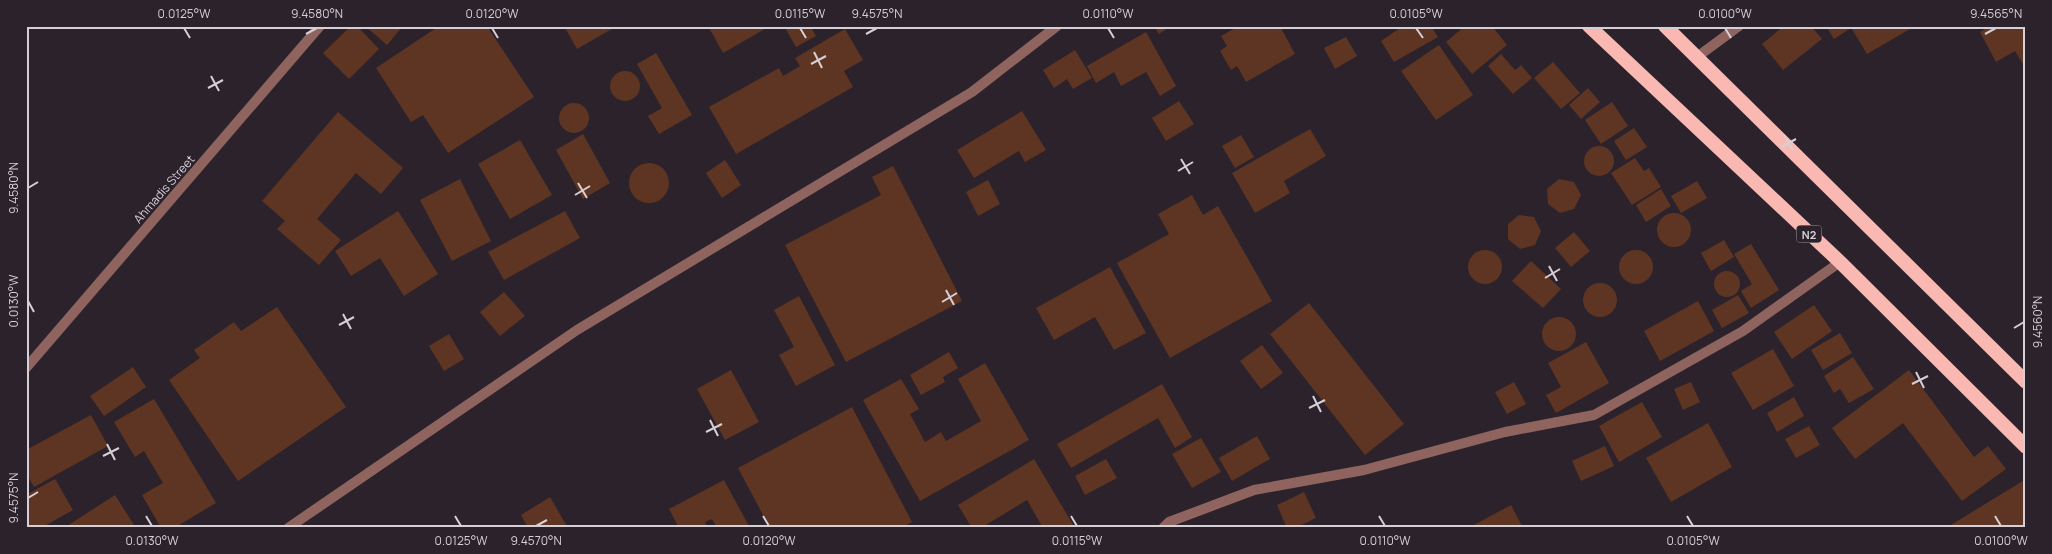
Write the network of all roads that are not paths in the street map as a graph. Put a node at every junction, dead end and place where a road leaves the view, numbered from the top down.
1 (320, 26) edge
2 (1057, 26) edge
3 (1588, 26) edge
4 (1665, 26) edge
5 (1739, 26) edge
6 (1697, 57) junction
7 (1840, 262) junction
8 (26, 368) edge
9 (2026, 382) edge
10 (2026, 447) edge
11 (288, 528) edge
12 (1163, 528) edge

1 - 8 street, Ahmadis Street
2 - 11 street
3 - 7 highway, N2
4 - 6 highway
5 - 6 street
6 - 9 highway
7 - 10 highway, N2
7 - 12 street

